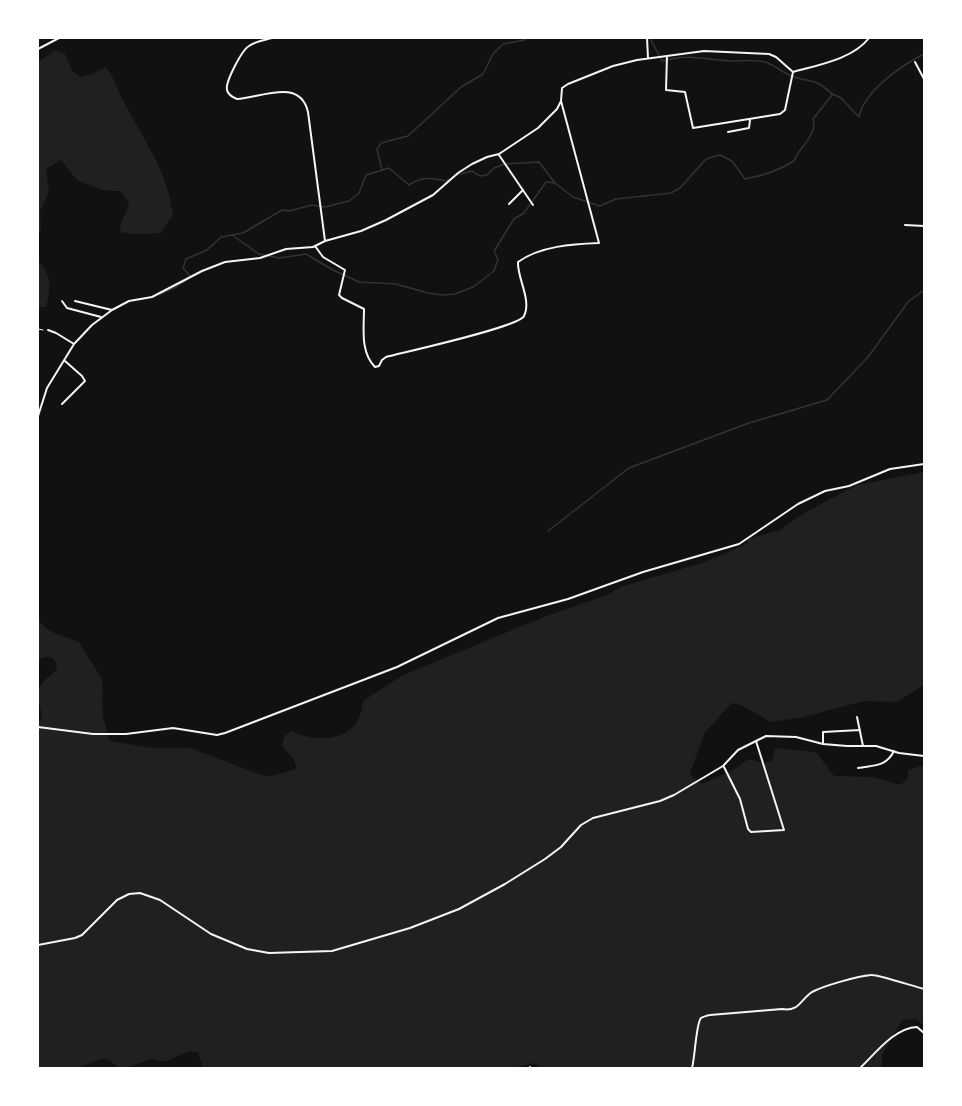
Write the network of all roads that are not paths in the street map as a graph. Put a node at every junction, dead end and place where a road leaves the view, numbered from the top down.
1 (59, 38) edge
2 (272, 38) edge
3 (647, 38) edge
4 (869, 38) edge
5 (38, 49) edge
6 (648, 58) junction
7 (667, 58) junction
8 (915, 62) dead end
9 (793, 72) junction
10 (924, 79) edge
11 (561, 101) junction
12 (750, 120) junction
13 (728, 132) dead end
14 (499, 154) junction
15 (523, 190) junction
16 (509, 204) dead end
17 (532, 205) dead end
18 (905, 225) dead end
19 (924, 226) edge
20 (325, 241) junction
21 (315, 246) junction
22 (62, 301) dead end
23 (75, 302) dead end
24 (110, 311) junction
25 (102, 316) junction
26 (48, 330) road end
27 (74, 344) junction
28 (65, 361) junction
29 (62, 404) dead end
30 (38, 416) edge
31 (924, 464) edge
32 (857, 717) dead end
33 (38, 727) edge
34 (860, 730) junction
35 (756, 741) junction
36 (823, 744) junction
37 (862, 746) junction
38 (894, 751) junction
39 (924, 756) edge
40 (723, 766) junction
41 (858, 768) dead end
42 (38, 945) edge
43 (924, 989) edge
44 (924, 1033) edge
45 (692, 1068) edge
46 (860, 1068) edge

1 - 5 street
2 - 20 street
3 - 6 street
4 - 9 street
6 - 7 street
6 - 11 street
7 - 9 street
7 - 12 street
8 - 10 street
9 - 12 street
11 - 14 street
11 - 21 street
12 - 13 street
14 - 15 street
14 - 20 street
15 - 16 street
15 - 17 street
18 - 19 street
20 - 21 street
21 - 24 street
22 - 25 street
23 - 24 street
24 - 25 street
25 - 27 street
26 - 27 street
27 - 28 street
28 - 29 street
28 - 30 street
31 - 33 street
32 - 34 street
34 - 36 street
34 - 37 street
35 - 36 street
35 - 40 street
35 - 40 street
36 - 37 street
37 - 38 street
38 - 39 street
38 - 41 street
40 - 42 street
43 - 45 street
44 - 46 street

